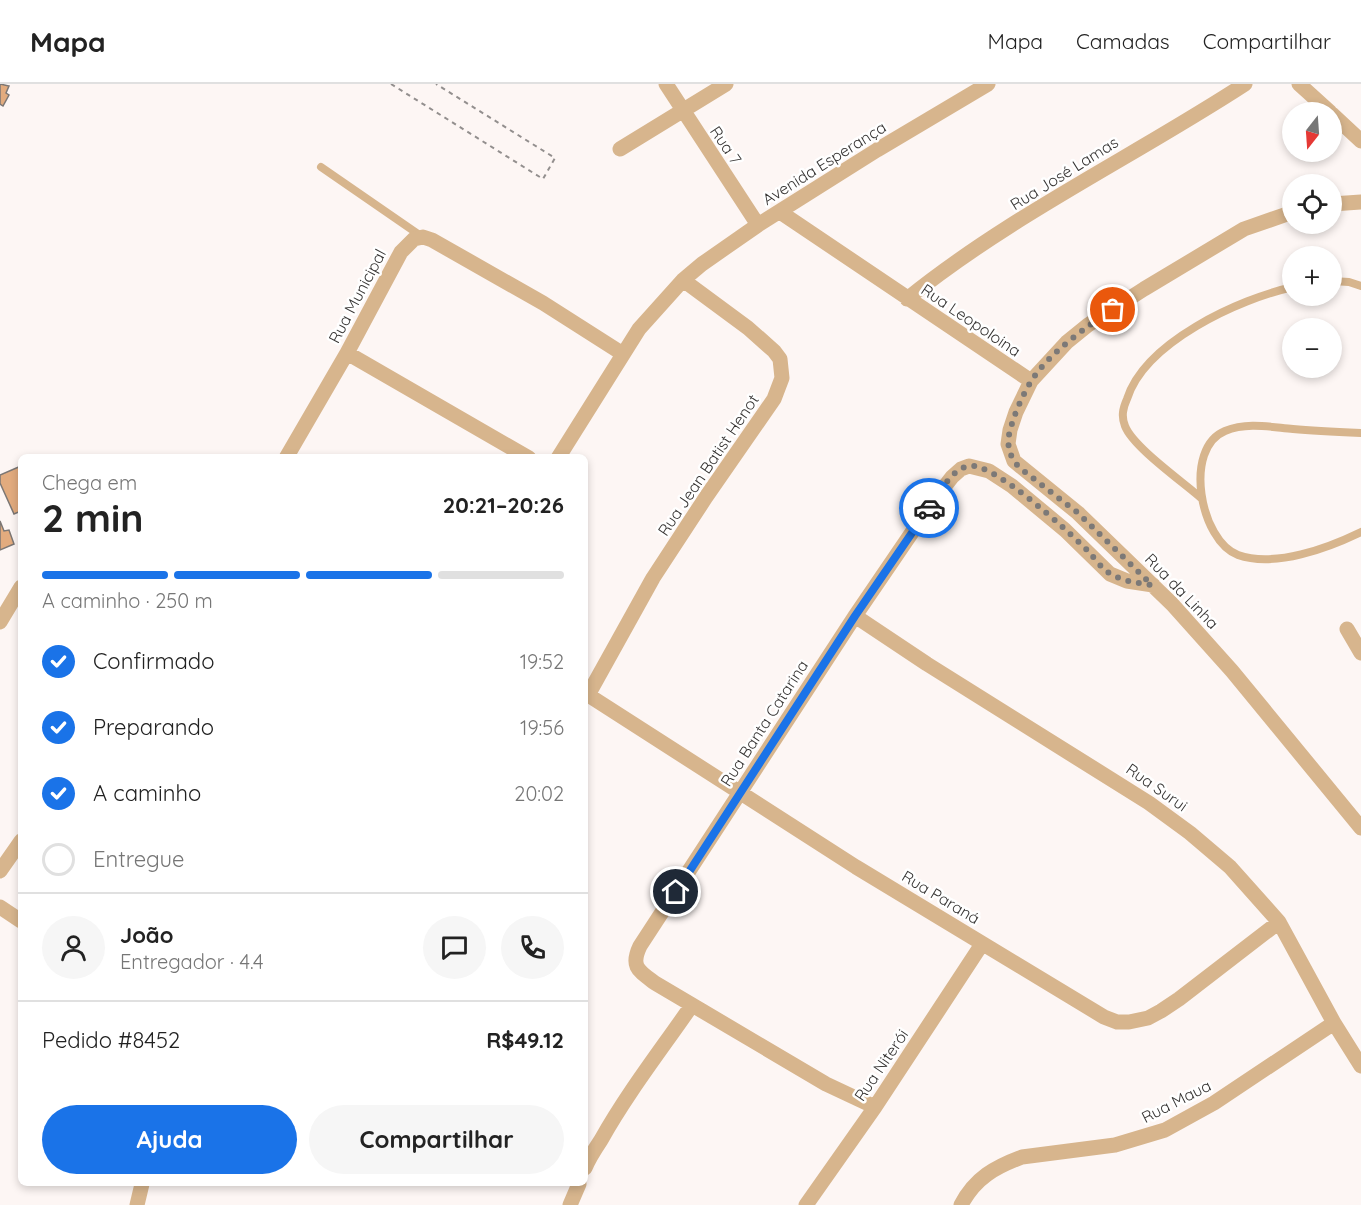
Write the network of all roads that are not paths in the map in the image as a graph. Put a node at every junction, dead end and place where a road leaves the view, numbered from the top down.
1 (666, 84) edge
2 (726, 84) edge
3 (988, 84) edge
4 (1245, 84) edge
5 (1299, 84) edge
6 (1319, 102) edge
7 (682, 111) junction
8 (1342, 123) edge
9 (1361, 141) edge
10 (620, 149) dead end
11 (321, 167) dead end
12 (1361, 202) edge
13 (1342, 203) edge
14 (780, 212) junction
15 (1282, 216) edge
16 (758, 225) junction
17 (423, 237) junction
18 (683, 280) junction
19 (1342, 282) edge
20 (1361, 286) edge
21 (1282, 290) edge
22 (907, 298) junction
23 (347, 353) junction
24 (623, 354) junction
25 (1031, 381) junction
26 (1361, 433) edge
27 (288, 454) edge
28 (522, 454) edge
29 (560, 454) edge
30 (1202, 498) junction
31 (1361, 532) edge
32 (1152, 585) junction
33 (18, 592) edge
34 (855, 616) junction
35 (0, 622) edge
36 (1347, 629) dead end
37 (1361, 653) edge
38 (588, 692) edge
39 (588, 695) edge
40 (741, 792) junction
41 (1361, 828) edge
42 (18, 845) edge
43 (0, 871) edge
44 (0, 907) edge
45 (18, 919) edge
46 (1280, 922) junction
47 (982, 944) junction
48 (692, 1005) junction
49 (1334, 1023) junction
50 (1361, 1066) edge
51 (875, 1107) junction
52 (588, 1163) edge
53 (142, 1186) edge
54 (578, 1186) edge
55 (137, 1205) edge
56 (570, 1205) edge
57 (806, 1205) edge
58 (961, 1205) edge

1 - 7 street, Rua 7
2 - 7 street
3 - 14 street, Avenida Esperança
4 - 22 street, Rua José Lamas
5 - 6 street
7 - 10 street
7 - 16 street, Rua 7
8 - 9 street
11 - 17 lane
12 - 13 street
14 - 16 street, Avenida Esperança
14 - 22 street, Rua Leopoloina
15 - 25 street
16 - 18 street, Avenida Esperança
17 - 23 street, Rua Municipal
17 - 24 street
18 - 24 street
18 - 38 street, Rua Jean Batist Henot
19 - 20 lane
21 - 30 lane
22 - 25 street, Rua Leopoloina
23 - 27 street, Rua Municipal
23 - 28 street
24 - 29 street
25 - 32 street, Rua da Linha
26 - 30 lane
30 - 31 lane
32 - 34 street, Rua Banta Catarina
32 - 41 street, Rua da Linha
33 - 35 street
34 - 40 street, Rua Banta Catarina
34 - 46 street, Rua Surui
36 - 37 street
39 - 40 street, Rua Paraná
40 - 47 street, Rua Paraná
40 - 48 street, Rua Banta Catarina
42 - 43 street
44 - 45 street
46 - 47 street, Rua Paraná
46 - 49 street, Rua Surui
47 - 51 street, Rua Niterói
48 - 51 street, Rua Banta Catarina
48 - 52 street
49 - 50 street, Rua Surui
49 - 58 street, Rua Maua
51 - 57 street, Rua Niterói
53 - 55 street
54 - 56 street

